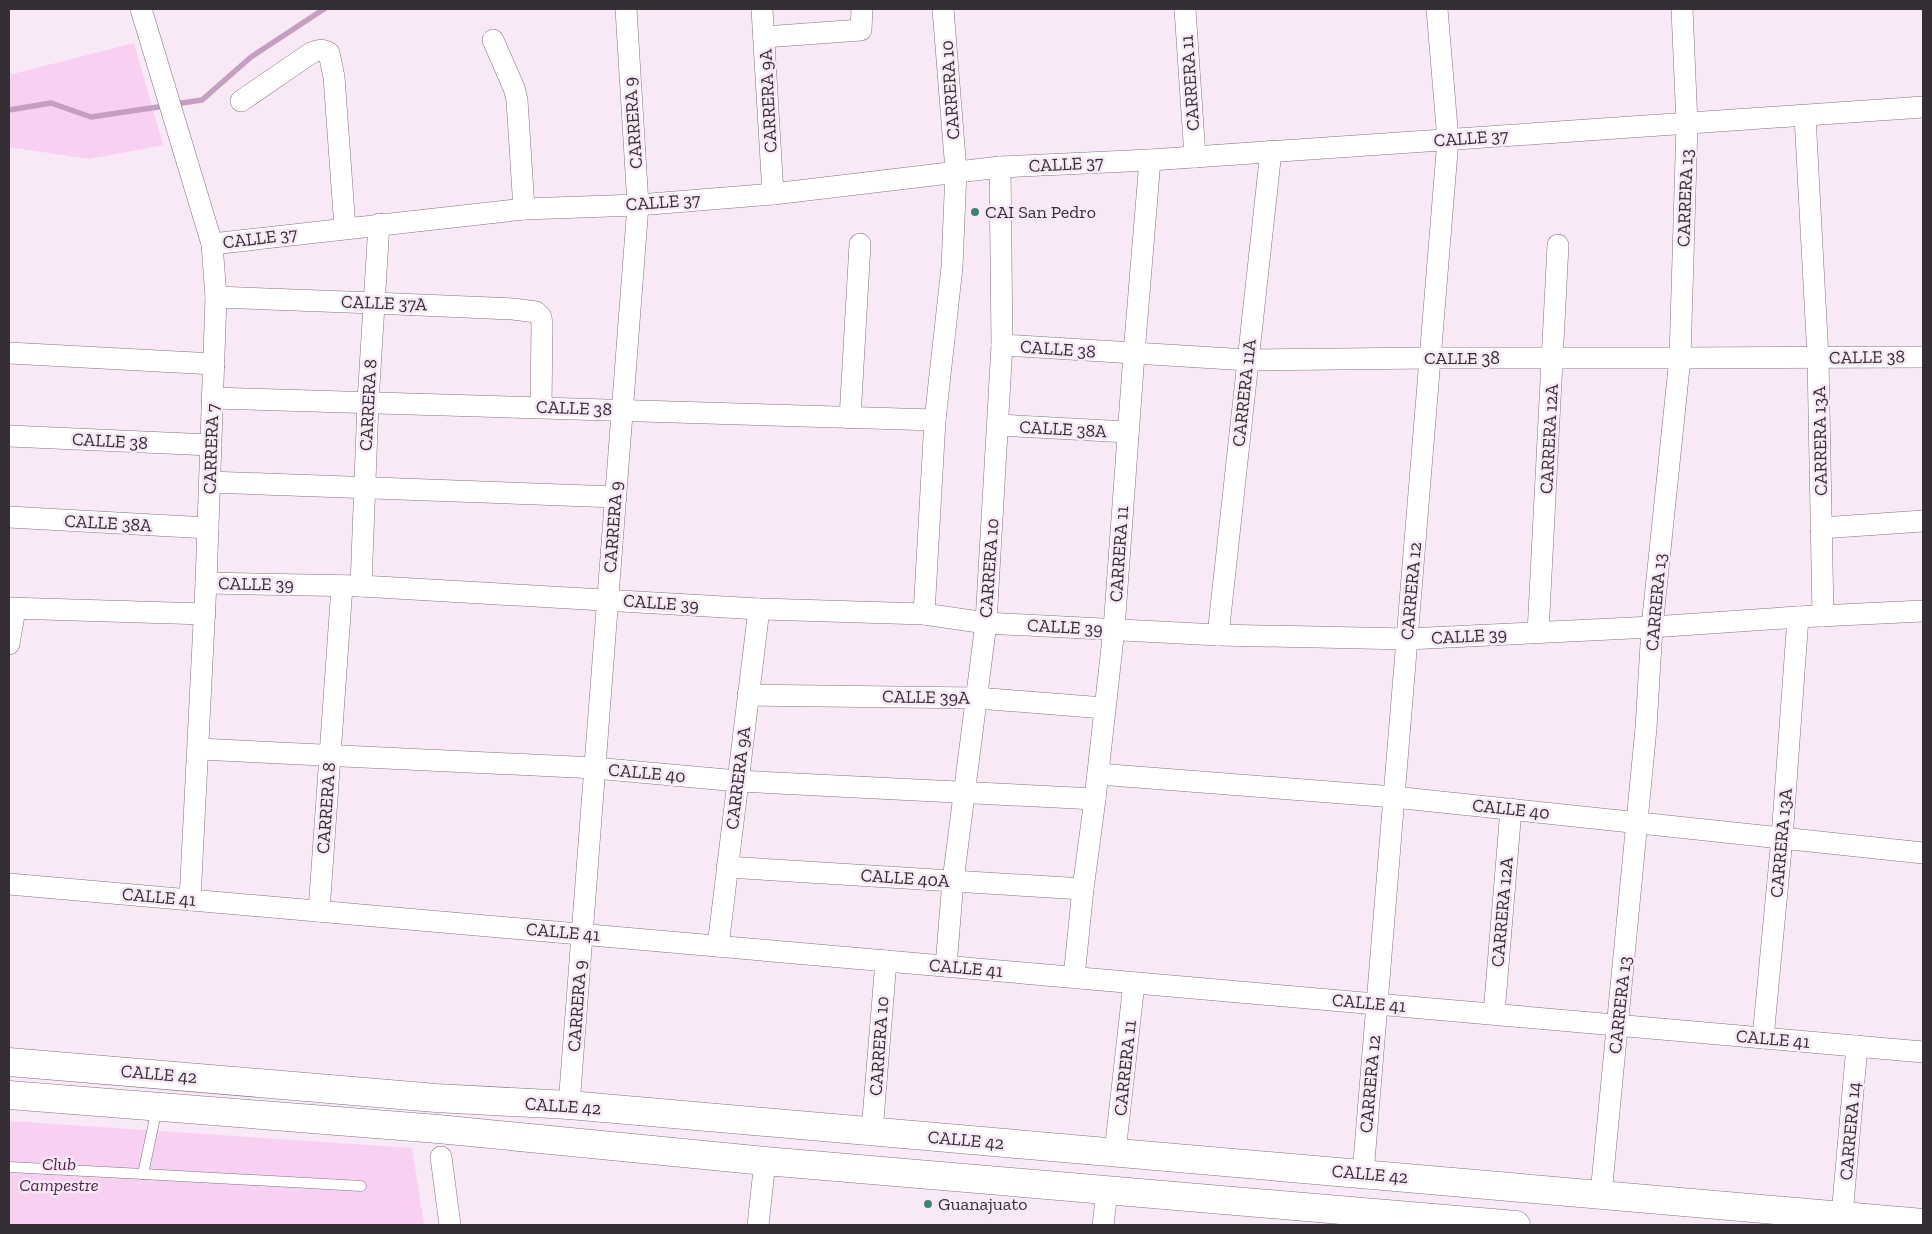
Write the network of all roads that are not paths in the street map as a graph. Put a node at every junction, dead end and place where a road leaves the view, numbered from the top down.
1 (141, 9) edge
2 (626, 9) edge
3 (762, 9) edge
4 (862, 9) edge
5 (943, 9) edge
6 (1185, 9) edge
7 (1437, 9) edge
8 (1682, 9) edge
9 (764, 37) junction
10 (493, 40) dead end
11 (241, 101) dead end
12 (1923, 107) edge
13 (1806, 116) junction
14 (1687, 124) junction
15 (1448, 140) junction
16 (1271, 151) junction
17 (1195, 156) junction
18 (1150, 160) junction
19 (1000, 167) junction
20 (956, 171) junction
21 (773, 194) junction
22 (638, 205) junction
23 (524, 210) junction
24 (379, 224) junction
25 (345, 228) junction
26 (212, 244) junction
27 (860, 244) dead end
28 (1558, 245) dead end
29 (216, 297) junction
30 (374, 302) junction
31 (1002, 345) junction
32 (9, 353) edge
33 (1134, 354) junction
34 (1923, 356) edge
35 (1430, 358) junction
36 (1553, 358) junction
37 (1680, 358) junction
38 (1818, 358) junction
39 (1248, 360) junction
40 (214, 364) junction
41 (212, 398) junction
42 (368, 402) junction
43 (541, 407) junction
44 (622, 410) junction
45 (850, 418) junction
46 (935, 420) junction
47 (998, 426) junction
48 (1128, 432) junction
49 (9, 436) edge
50 (211, 445) junction
51 (210, 482) junction
52 (365, 488) junction
53 (616, 497) junction
54 (9, 517) edge
55 (1923, 521) edge
56 (208, 528) junction
57 (1821, 528) junction
58 (206, 583) junction
59 (351, 586) junction
60 (608, 600) junction
61 (12, 608) edge
62 (759, 610) junction
63 (1923, 611) edge
64 (205, 614) junction
65 (924, 614) junction
66 (1823, 616) junction
67 (1798, 617) junction
68 (986, 623) junction
69 (1652, 628) junction
70 (1114, 630) junction
71 (1538, 633) junction
72 (1218, 635) junction
73 (1407, 639) junction
74 (9, 644) edge
75 (748, 695) junction
76 (977, 698) junction
77 (1104, 708) junction
78 (198, 749) junction
79 (329, 756) junction
80 (595, 768) junction
81 (1098, 774) junction
82 (738, 781) junction
83 (964, 793) junction
84 (1394, 797) junction
85 (1095, 799) junction
86 (1511, 809) junction
87 (1637, 823) junction
88 (1782, 838) junction
89 (1923, 853) edge
90 (728, 867) junction
91 (953, 881) junction
92 (9, 884) edge
93 (1083, 890) junction
94 (190, 900) junction
95 (319, 911) junction
96 (582, 934) junction
97 (718, 946) junction
98 (886, 961) junction
99 (946, 966) junction
100 (1074, 977) junction
101 (1134, 983) junction
102 (1376, 1004) junction
103 (1494, 1014) junction
104 (1618, 1025) junction
105 (1763, 1038) junction
106 (1857, 1046) junction
107 (1923, 1052) edge
108 (9, 1062) edge
109 (9, 1096) edge
110 (569, 1105) junction
111 (157, 1108) junction
112 (872, 1132) junction
113 (1116, 1152) junction
114 (441, 1157) dead end
115 (765, 1161) junction
116 (9, 1167) edge
117 (143, 1174) junction
118 (1362, 1174) junction
119 (360, 1186) dead end
120 (1107, 1191) junction
121 (1601, 1194) junction
122 (1842, 1215) junction
123 (1923, 1223) edge
124 (450, 1225) edge
125 (758, 1225) edge
126 (1103, 1225) edge
127 (1516, 1225) edge

1 - 26 street, CARRERA 7
2 - 22 street, CARRERA 9
3 - 9 street, CARRERA 9A
4 - 9 street
5 - 20 street, CARRERA 10
6 - 17 street, CARRERA 11
7 - 15 street, CARRERA 12
8 - 14 street, CARRERA 13
9 - 21 street, CARRERA 9A
10 - 23 street
11 - 25 street
12 - 13 street, CALLE 37
13 - 14 street, CALLE 37
13 - 38 street, CARRERA 13A
14 - 15 street, CALLE 37
14 - 37 street, CARRERA 13
15 - 16 street, CALLE 37
15 - 35 street, CARRERA 12
16 - 17 street, CALLE 37
16 - 39 street, CARRERA 11A
17 - 18 street, CALLE 37
18 - 19 street, CALLE 37
18 - 33 street, CARRERA 11
19 - 20 street, CALLE 37
19 - 31 street, CARRERA 10
20 - 21 street, CALLE 37
20 - 46 street, CARRERA 10
21 - 22 street, CALLE 37
22 - 23 street, CALLE 37
22 - 44 street, CARRERA 9
23 - 24 street, CALLE 37
24 - 25 street, CALLE 37
24 - 30 street, CARRERA 8
25 - 26 street, CALLE 37
26 - 29 street, CARRERA 7
27 - 45 street
28 - 36 street, CARRERA 12A
29 - 30 street, CALLE 37A
29 - 40 street, CARRERA 7
30 - 42 street, CARRERA 8
30 - 43 street, CALLE 37A
31 - 33 street, CALLE 38
31 - 47 street, CARRERA 10
32 - 40 street
33 - 39 street, CALLE 38
33 - 48 street, CARRERA 11
34 - 38 street, CALLE 38
35 - 36 street, CALLE 38
35 - 39 street, CALLE 38
35 - 73 street, CARRERA 12
36 - 37 street, CALLE 38
36 - 71 street, CARRERA 12A
37 - 38 street, CALLE 38
37 - 69 street, CARRERA 13
38 - 57 street, CARRERA 13A
39 - 72 street, CARRERA 11A
40 - 41 street, CARRERA 7
41 - 42 street, CALLE 38
41 - 50 street, CARRERA 7
42 - 43 street, CALLE 38
42 - 52 street, CARRERA 8
43 - 44 street, CALLE 38
44 - 45 street, CALLE 38
44 - 53 street, CARRERA 9
45 - 46 street, CALLE 38
46 - 65 street, CARRERA 10
47 - 48 street, CALLE 38A
47 - 68 street, CARRERA 10
48 - 70 street, CARRERA 11
49 - 50 street, CALLE 38
50 - 51 street, CARRERA 7
51 - 52 street
51 - 56 street, CARRERA 7
52 - 53 street
52 - 59 street, CARRERA 8
53 - 60 street, CARRERA 9
54 - 56 street, CALLE 38A
55 - 57 street
56 - 58 street, CARRERA 7
57 - 66 street, CARRERA 13A
58 - 59 street, CALLE 39
58 - 64 street, CARRERA 7
59 - 60 street, CALLE 39
59 - 79 street, CARRERA 8
60 - 62 street, CALLE 39
60 - 80 street, CARRERA 9
61 - 64 street, CALLE 39
61 - 74 street
62 - 65 street, CALLE 39
62 - 75 street, CARRERA 9A
63 - 66 street, CALLE 39
64 - 78 street, CARRERA 7
65 - 68 street, CALLE 39
66 - 67 street, CALLE 39
67 - 69 street, CALLE 39
67 - 88 street, CARRERA 13A
68 - 70 street, CALLE 39
68 - 76 street, CARRERA 10
69 - 71 street, CALLE 39
69 - 87 street, CARRERA 13
70 - 72 street, CALLE 39
70 - 77 street, CARRERA 11
71 - 73 street, CALLE 39
72 - 73 street, CALLE 39
73 - 84 street, CARRERA 12
75 - 76 street, CALLE 39A
75 - 82 street, CARRERA 9A
76 - 77 street, CALLE 39A
76 - 83 street, CARRERA 10
77 - 81 street, CARRERA 11
78 - 79 street, CALLE 40
78 - 94 street, CARRERA 7
79 - 80 street, CALLE 40
79 - 95 street, CARRERA 8
80 - 82 street, CALLE 40
80 - 96 street, CARRERA 9
81 - 84 street, CALLE 40
81 - 85 street, CARRERA 11
82 - 83 street, CALLE 40
82 - 90 street, CARRERA 9A
83 - 85 street, CALLE 40
83 - 91 street, CARRERA 10
84 - 86 street, CALLE 40
84 - 102 street, CARRERA 12
85 - 93 street, CARRERA 11
86 - 87 street, CALLE 40
86 - 103 street, CARRERA 12A
87 - 88 street, CALLE 40
87 - 104 street, CARRERA 13
88 - 89 street, CALLE 40
88 - 105 street, CARRERA 13A
90 - 91 street, CALLE 40A
90 - 97 street, CARRERA 9A
91 - 93 street, CALLE 40A
91 - 99 street, CARRERA 10
92 - 94 street, CALLE 41
93 - 100 street, CARRERA 11
94 - 95 street, CALLE 41
95 - 96 street, CALLE 41
96 - 97 street, CALLE 41
96 - 110 street, CARRERA 9
97 - 98 street, CALLE 41
98 - 99 street, CALLE 41
98 - 112 street, CARRERA 10
99 - 100 street, CALLE 41
100 - 101 street, CALLE 41
101 - 102 street, CALLE 41
101 - 113 street, CARRERA 11
102 - 103 street, CALLE 41
102 - 118 street, CARRERA 12
103 - 104 street, CALLE 41
104 - 105 street, CALLE 41
104 - 121 street, CARRERA 13
105 - 106 street, CALLE 41
106 - 107 street, CALLE 41
106 - 122 street, CARRERA 14
108 - 110 main road, CALLE 42
109 - 111 main road, CALLE 42
110 - 112 main road, CALLE 42
111 - 115 main road, CALLE 42
111 - 117 lane
112 - 113 main road, CALLE 42
113 - 118 main road, CALLE 42
114 - 124 street
115 - 120 main road, CALLE 42
115 - 125 street
116 - 117 lane
117 - 119 lane
118 - 121 main road, CALLE 42
120 - 126 street
120 - 127 main road, CALLE 42
121 - 122 main road, CALLE 42
122 - 123 main road, CALLE 42

